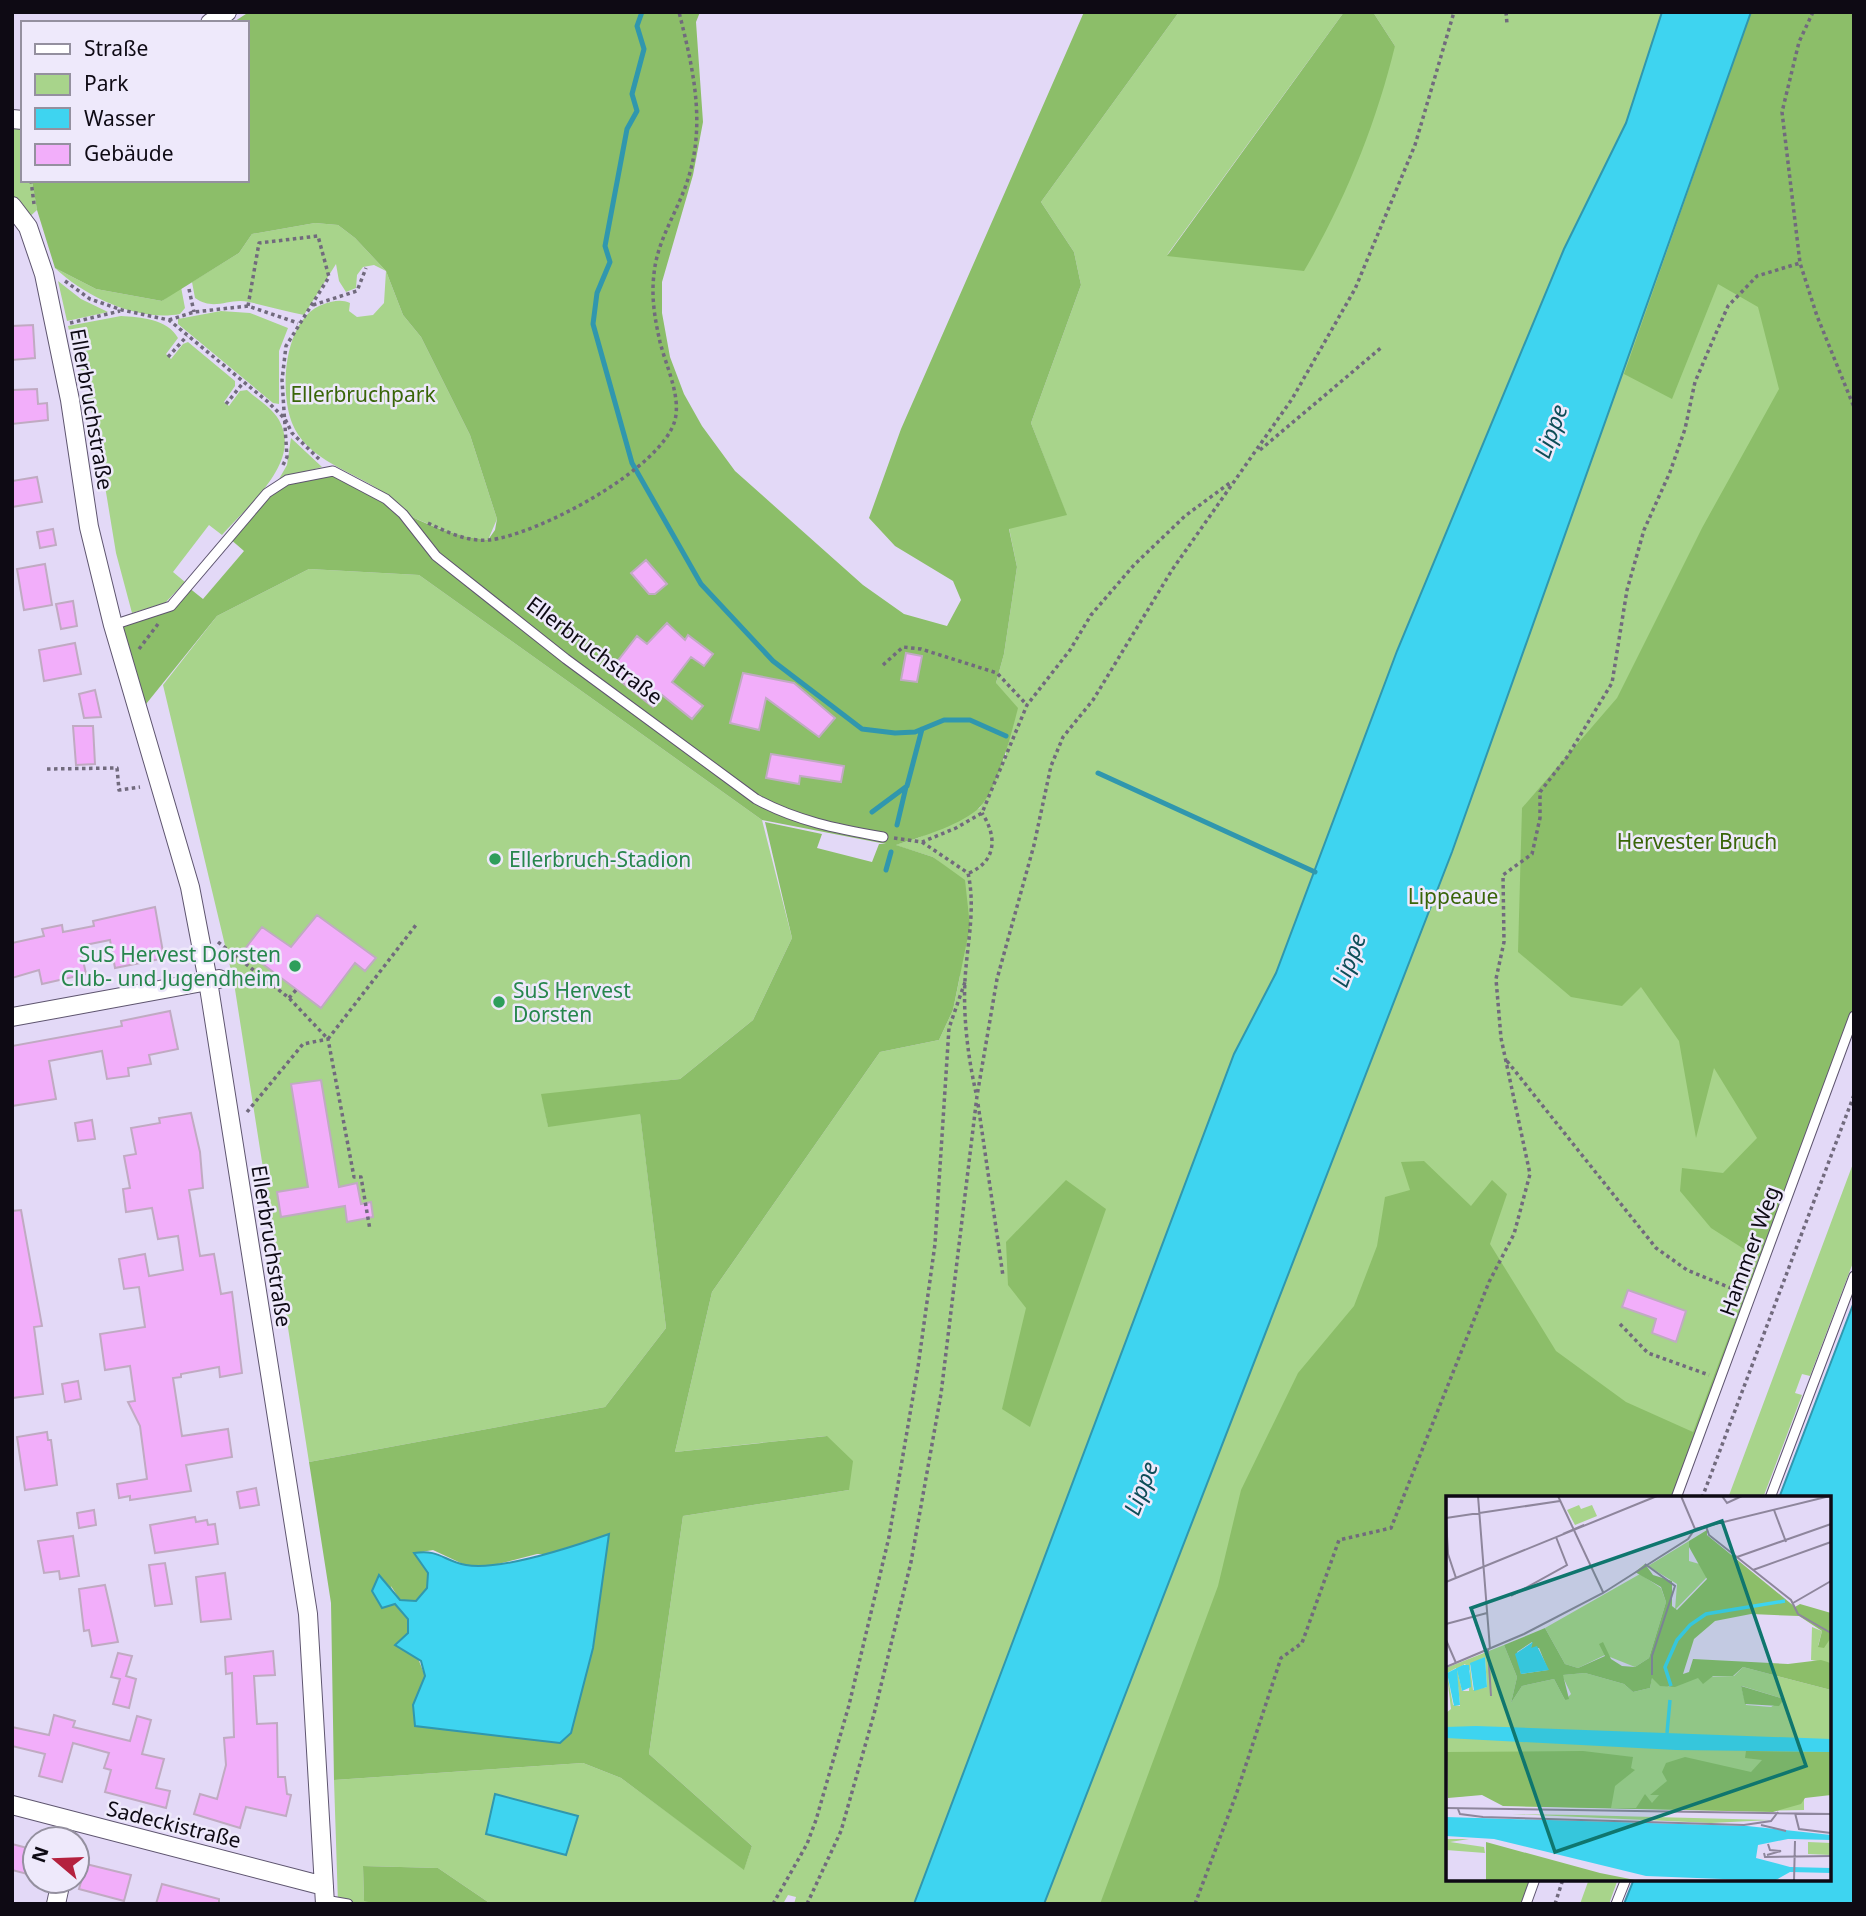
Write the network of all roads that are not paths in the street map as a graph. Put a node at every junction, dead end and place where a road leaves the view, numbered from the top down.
1 (12, 206) edge
2 (113, 625) junction
3 (883, 837) road end
4 (213, 980) junction
5 (1854, 1016) edge
6 (12, 1017) edge
7 (1854, 1276) edge
8 (1677, 1496) edge
9 (1771, 1496) edge
10 (12, 1805) edge
11 (60, 1825) edge
12 (91, 1835) edge
13 (1534, 1881) edge
14 (1625, 1881) edge
15 (325, 1897) edge
16 (348, 1904) edge
17 (1526, 1904) edge
18 (1616, 1904) edge

1 - 2 street, Ellerbruchstraße
2 - 3 lane, Ellerbruchstraße
2 - 4 street, Ellerbruchstraße
4 - 6 street
4 - 15 street, Ellerbruchstraße
5 - 8 lane, Hammer Weg
7 - 9 lane
10 - 11 street, Sadeckistraße
12 - 15 street, Sadeckistraße
13 - 17 lane
14 - 18 lane
15 - 16 lane

